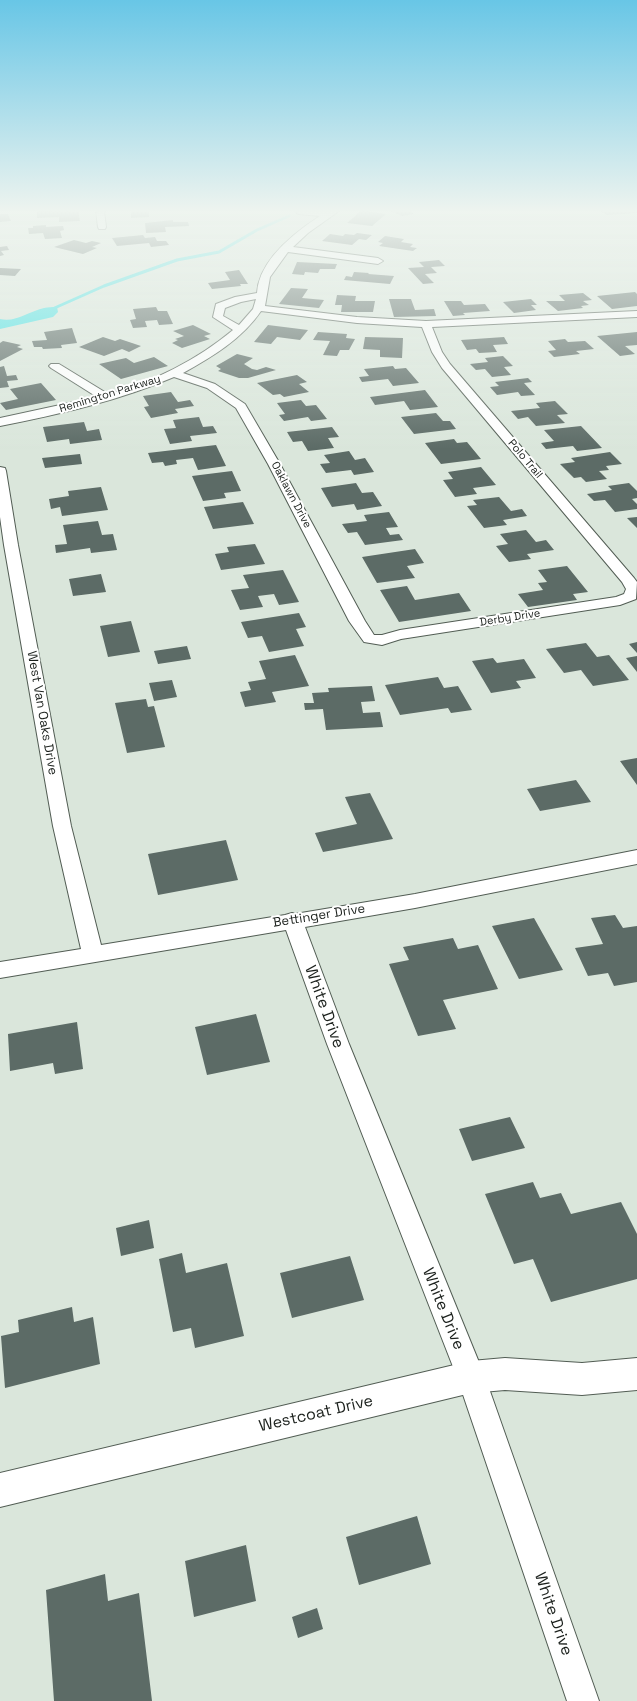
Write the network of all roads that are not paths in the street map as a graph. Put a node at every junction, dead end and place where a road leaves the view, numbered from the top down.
1 (263, 290) edge
2 (262, 295) junction
3 (259, 308) junction
4 (637, 314) edge
5 (426, 324) junction
6 (240, 330) junction
7 (55, 366) dead end
8 (175, 374) junction
9 (106, 398) junction
10 (0, 422) edge
11 (0, 471) edge
12 (633, 589) joint
13 (382, 640) joint
14 (637, 857) edge
15 (292, 920) junction
16 (93, 954) junction
17 (0, 970) edge
18 (637, 1374) edge
19 (471, 1377) junction
20 (0, 1490) edge
21 (583, 1701) edge

1 - 2 street, Remington Parkway
2 - 3 street, Remington Parkway
2 - 6 street
3 - 5 street
3 - 6 street, Remington Parkway
4 - 5 street
5 - 12 street, Polo Trail
6 - 8 street, Remington Parkway
7 - 9 street
8 - 9 street, Remington Parkway
8 - 13 street, Oaklawn Drive
9 - 10 street, Remington Parkway
11 - 16 street, West Van Oaks Drive
12 - 13 street, Derby Drive
14 - 15 street, Bettinger Drive
15 - 16 street, Bettinger Drive
15 - 19 street, White Drive
16 - 17 street, Bettinger Drive
18 - 19 street, Westcoat Drive
19 - 20 street, Westcoat Drive
19 - 21 street, White Drive

